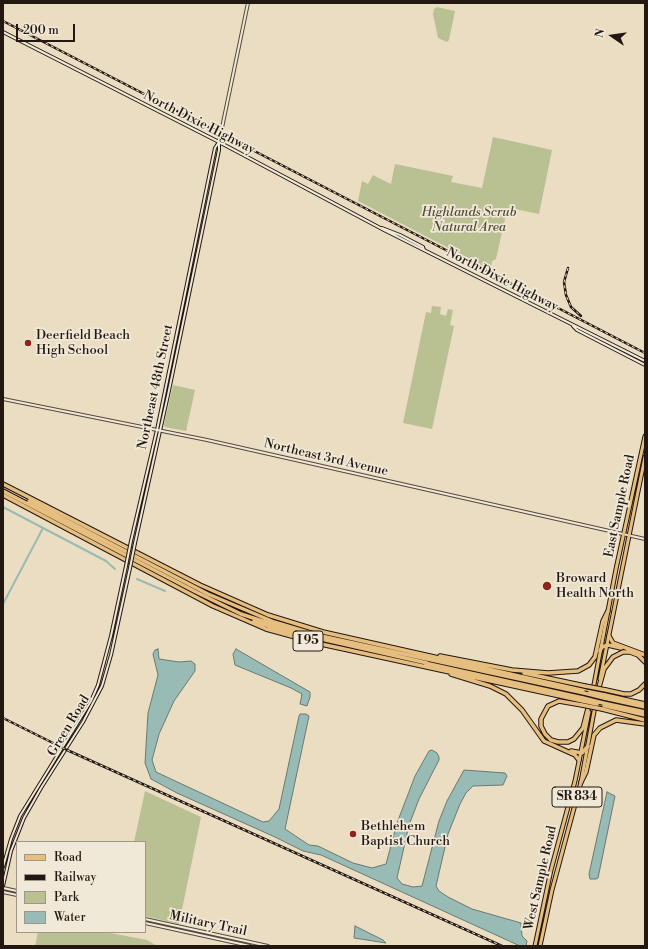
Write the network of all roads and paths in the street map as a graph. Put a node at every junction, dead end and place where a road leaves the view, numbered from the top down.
1 (248, 3) edge
2 (3, 32) edge
3 (219, 142) junction
4 (201, 212) junction
5 (200, 236) junction
6 (572, 325) junction
7 (645, 361) edge
8 (645, 365) edge
9 (166, 386) junction
10 (168, 395) junction
11 (3, 399) edge
12 (157, 430) junction
13 (161, 430) junction
14 (645, 436) edge
15 (641, 455) junction
16 (645, 456) edge
17 (642, 470) junction
18 (3, 486) edge
19 (3, 491) edge
20 (3, 495) edge
21 (624, 534) junction
22 (628, 535) junction
23 (645, 539) edge
24 (200, 599) junction
25 (608, 611) junction
26 (281, 620) junction
27 (308, 632) junction
28 (111, 636) joint
29 (115, 636) joint
30 (609, 636) junction
31 (607, 646) junction
32 (628, 649) junction
33 (600, 651) junction
34 (416, 653) junction
35 (645, 655) edge
36 (645, 662) edge
37 (426, 664) junction
38 (422, 666) junction
39 (512, 670) junction
40 (645, 684) edge
41 (585, 690) junction
42 (605, 694) junction
43 (591, 697) junction
44 (596, 698) junction
45 (583, 701) junction
46 (645, 704) edge
47 (603, 706) junction
48 (645, 707) edge
49 (645, 712) edge
50 (645, 715) edge
51 (645, 720) edge
52 (645, 724) edge
53 (588, 746) junction
54 (568, 752) junction
55 (581, 753) junction
56 (579, 760) junction
57 (580, 782) junction
58 (555, 854) junction
59 (550, 857) dead end
60 (3, 867) edge
61 (3, 887) edge
62 (16, 891) edge
63 (3, 892) edge
64 (16, 895) edge
65 (146, 919) edge
66 (146, 923) edge
67 (250, 946) edge
68 (268, 946) edge
69 (535, 946) edge
70 (540, 946) edge

1 - 3 main road, Northeast 48th Street
2 - 3 main road, North Dixie Highway
3 - 4 main road, Northeast 48th Street
3 - 5 main road, Northeast 48th Street
3 - 6 main road, North Dixie Highway
4 - 5 main road
4 - 9 main road, Northeast 48th Street
5 - 10 main road, Northeast 48th Street
6 - 7 main road, North Dixie Highway
6 - 8 main road, North Dixie Highway
9 - 10 main road
9 - 12 main road, Northeast 48th Street
10 - 13 main road, Northeast 48th Street
11 - 12 main road, Northeast 3rd Avenue
12 - 13 main road, Northeast 3rd Avenue
12 - 28 main road, Northeast 48th Street, bridge
13 - 21 main road, Northeast 3rd Avenue
13 - 29 main road, Northeast 48th Street, bridge
14 - 15 main road, East Sample Road / SR 834
15 - 17 main road
15 - 21 main road, East Sample Road / SR 834
16 - 17 main road, East Sample Road / SR 834
17 - 22 main road, East Sample Road / SR 834
18 - 26 highway, I 95
18 - 27 highway
19 - 37 highway
20 - 24 highway, I 95
21 - 22 main road, Northeast 3rd Avenue
21 - 25 main road, East Sample Road / SR 834
22 - 23 main road, Northeast 3rd Avenue
22 - 30 main road, East Sample Road / SR 834
24 - 37 highway
24 - 38 highway, I 95
25 - 33 main road, East Sample Road / SR 834
25 - 39 highway
26 - 27 highway
26 - 34 highway, I 95
27 - 41 highway
28 - 60 main road, Green Road
29 - 61 main road, Green Road
30 - 31 main road, East Sample Road / SR 834
30 - 32 highway
31 - 32 highway
31 - 33 highway
31 - 44 main road, East Sample Road / SR 834
32 - 35 highway
33 - 43 main road, East Sample Road / SR 834
34 - 39 highway
34 - 41 highway, I 95
36 - 44 highway
37 - 45 highway
38 - 45 highway, I 95
38 - 54 highway
39 - 41 highway
40 - 42 highway
41 - 42 highway, bridge
41 - 42 highway, bridge
42 - 46 highway
42 - 48 highway
43 - 45 highway
43 - 55 main road, West Sample Road / SR 834
44 - 53 main road, West Sample Road / SR 834
45 - 47 highway, I 95, bridge
47 - 49 highway
47 - 50 highway, I 95
47 - 51 highway
52 - 57 highway
53 - 55 highway
53 - 57 main road, West Sample Road / SR 834
54 - 55 highway
54 - 56 highway
55 - 56 main road, West Sample Road / SR 834
56 - 58 main road, West Sample Road / SR 834
57 - 70 main road, West Sample Road / SR 834
58 - 59 main road
58 - 69 main road, West Sample Road / SR 834
61 - 62 main road
63 - 64 main road
65 - 68 main road, Military Trail
66 - 67 main road, Military Trail

